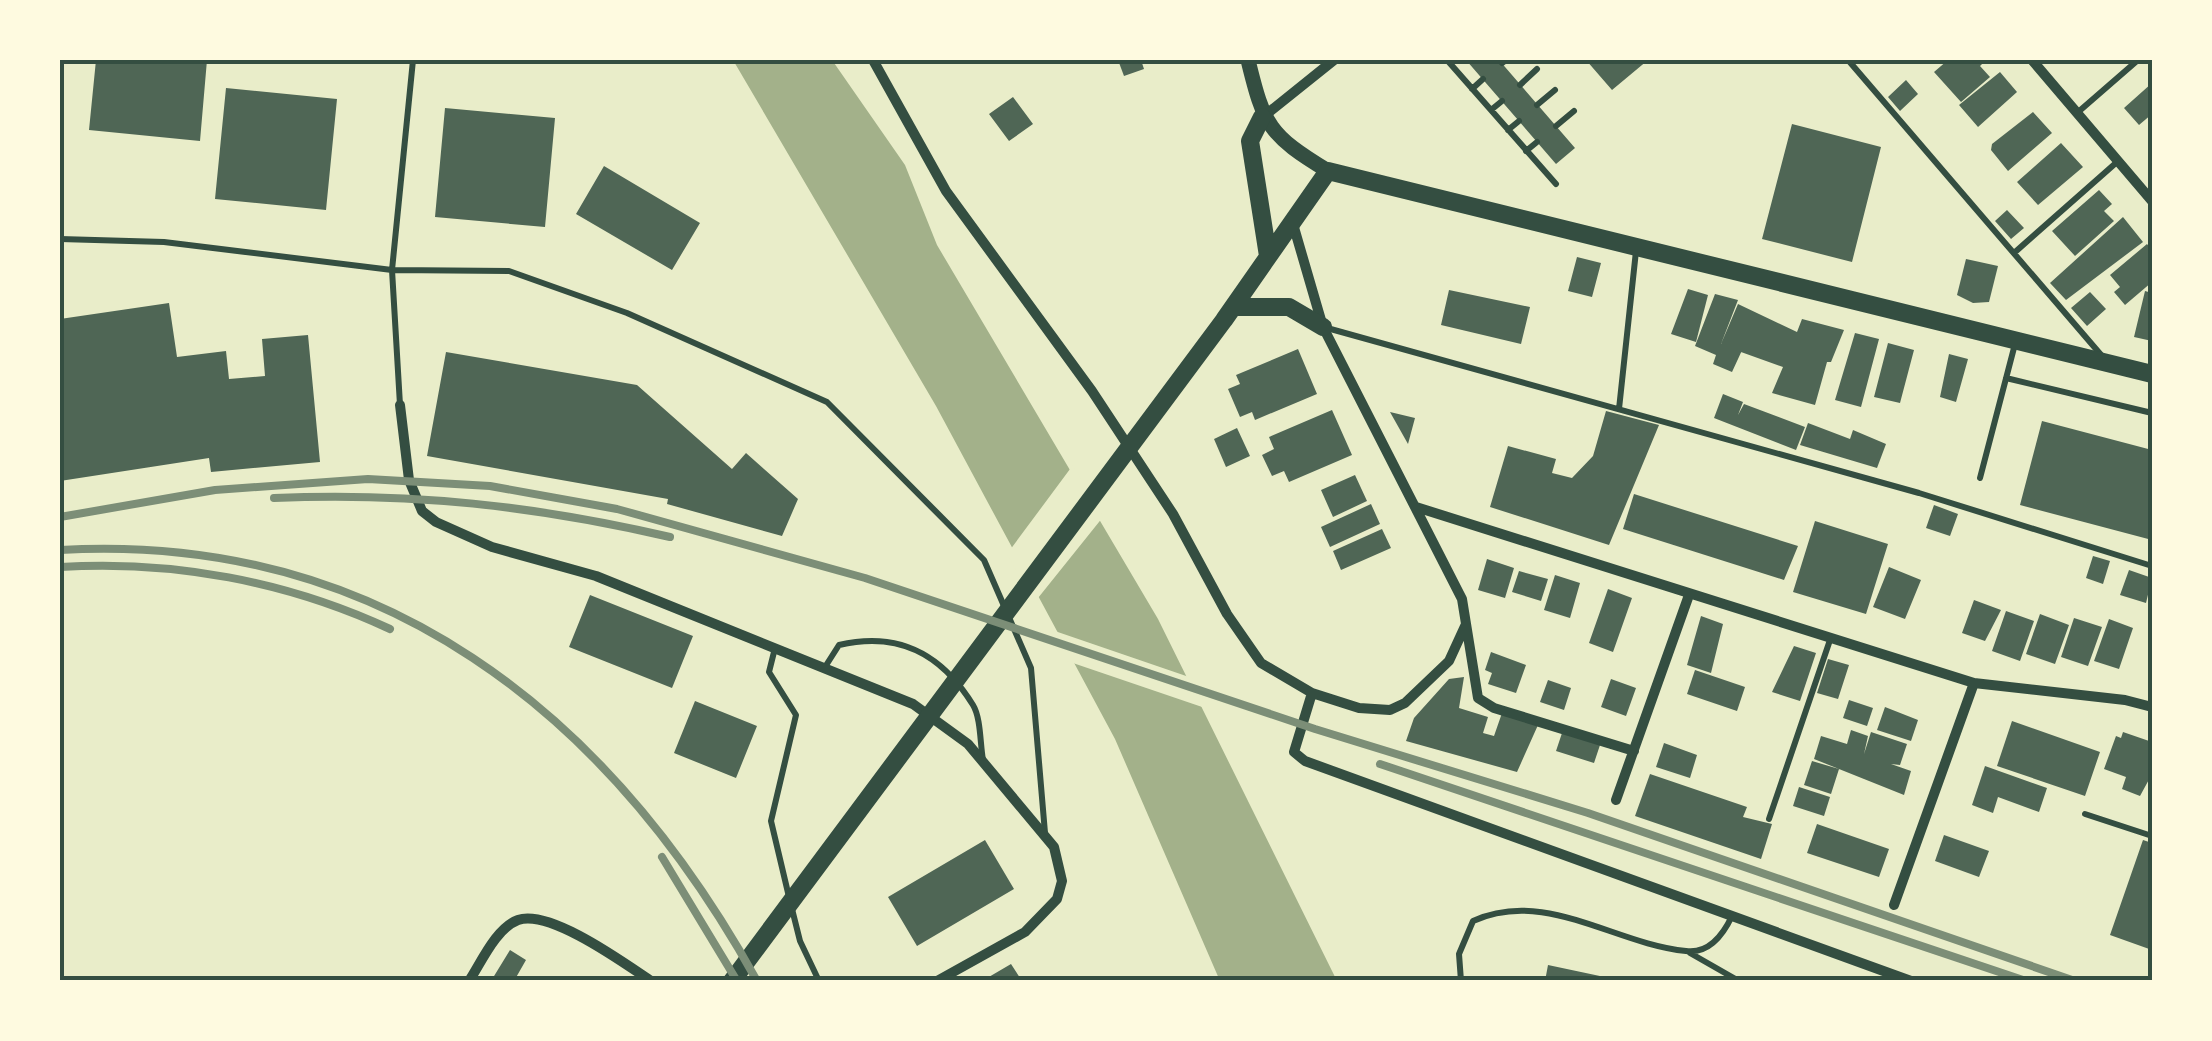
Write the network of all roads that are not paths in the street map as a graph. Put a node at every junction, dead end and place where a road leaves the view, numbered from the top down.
1 (412, 60) edge
2 (873, 60) edge
3 (1248, 60) edge
4 (1334, 60) edge
5 (1447, 60) edge
6 (1848, 60) edge
7 (2032, 60) edge
8 (2138, 60) edge
9 (1537, 69) dead end
10 (1483, 79) dead end
11 (1520, 84) dead end
12 (1472, 89) junction
13 (1556, 90) dead end
14 (1502, 101) dead end
15 (1538, 105) dead end
16 (1491, 110) junction
17 (1574, 112) dead end
18 (2077, 113) junction
19 (1262, 118) junction
20 (1519, 121) dead end
21 (1556, 126) dead end
22 (1508, 130) junction
23 (1537, 142) dead end
24 (1526, 150) junction
25 (2118, 161) junction
26 (1328, 171) junction
27 (1556, 184) dead end
28 (2152, 200) edge
29 (1292, 219) junction
30 (60, 239) edge
31 (1636, 245) junction
32 (2014, 253) junction
33 (1268, 256) junction
34 (392, 270) junction
35 (1228, 314) junction
36 (1323, 327) junction
37 (2017, 338) junction
38 (2106, 361) junction
39 (2152, 374) edge
40 (2006, 378) junction
41 (400, 405) joint
42 (1619, 410) junction
43 (2152, 413) edge
44 (1980, 478) dead end
45 (1416, 507) junction
46 (2152, 566) edge
47 (1689, 595) junction
48 (1466, 624) junction
49 (1830, 640) junction
50 (775, 647) junction
51 (825, 668) junction
52 (1974, 684) junction
53 (1312, 694) junction
54 (2152, 708) edge
55 (1634, 750) junction
56 (983, 761) junction
57 (1616, 800) dead end
58 (2086, 814) dead end
59 (1769, 820) dead end
60 (1045, 834) junction
61 (2152, 836) edge
62 (1894, 905) dead end
63 (1732, 916) junction
64 (1688, 952) junction
65 (469, 981) edge
66 (650, 981) edge
67 (732, 981) edge
68 (819, 981) edge
69 (937, 981) edge
70 (1461, 981) edge
71 (1739, 981) edge
72 (1911, 981) edge

1 - 34 lane
2 - 53 street
3 - 19 street
4 - 19 street
5 - 12 lane
6 - 32 lane
7 - 18 street
8 - 18 lane
9 - 11 lane
10 - 12 lane
12 - 16 lane
13 - 15 lane
14 - 16 lane
16 - 22 lane
17 - 21 lane
18 - 25 street
19 - 26 street
19 - 33 main road
20 - 22 lane
22 - 24 lane
23 - 24 lane
24 - 27 lane
25 - 28 street
25 - 32 lane
26 - 29 main road
26 - 31 main road
29 - 33 main road
29 - 36 street
30 - 34 lane
31 - 37 main road
31 - 42 lane
32 - 38 lane
33 - 35 main road
34 - 41 lane
34 - 60 lane
35 - 36 main road
35 - 67 main road
36 - 42 lane
36 - 45 street
37 - 38 main road
37 - 40 lane
38 - 39 main road
40 - 43 lane
40 - 44 lane
41 - 50 street
42 - 46 lane
45 - 47 street
45 - 48 street
47 - 49 street
47 - 55 street
48 - 53 street
48 - 55 street
49 - 52 street
49 - 59 lane
50 - 51 street
50 - 68 lane
51 - 56 street
51 - 56 lane
52 - 54 street
52 - 62 street
53 - 63 street
55 - 57 street
56 - 60 street
58 - 61 lane
60 - 69 street
63 - 64 lane
63 - 72 street
64 - 70 lane
64 - 71 lane
65 - 66 street

